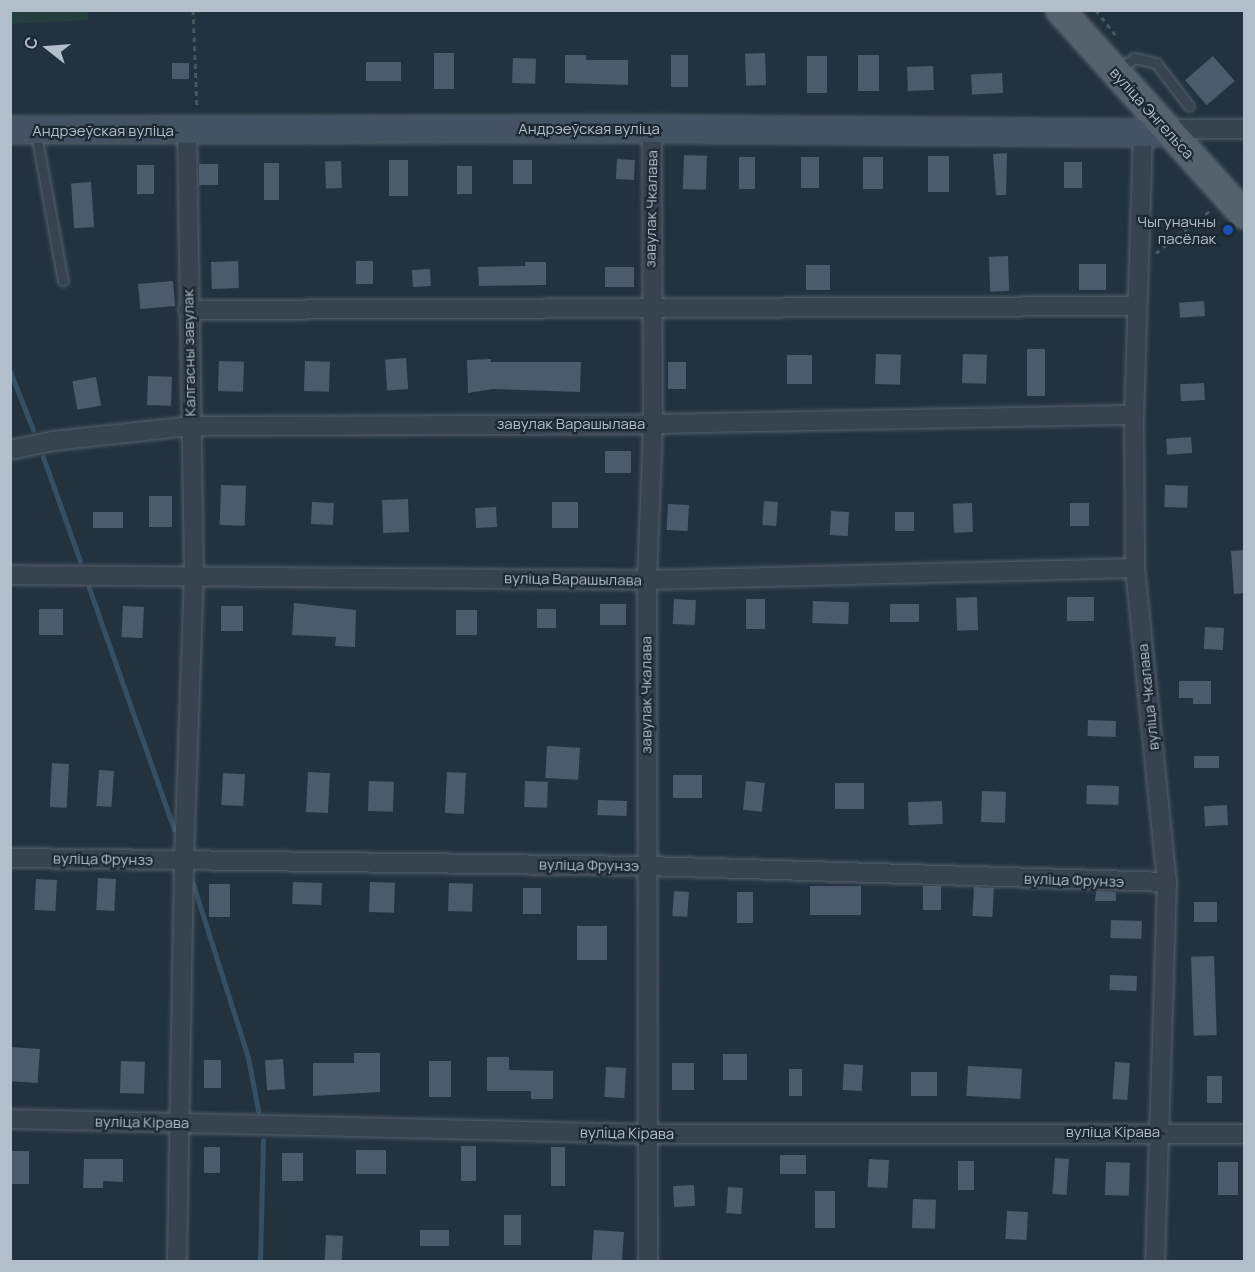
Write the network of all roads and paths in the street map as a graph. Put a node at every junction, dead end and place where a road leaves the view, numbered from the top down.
1 (193, 10) edge
2 (1060, 10) edge
3 (1116, 72) junction
4 (1189, 106) dead end
5 (652, 129) junction
6 (1245, 129) edge
7 (10, 130) edge
8 (36, 130) junction
9 (193, 131) junction
10 (1155, 131) junction
11 (1245, 214) edge
12 (63, 281) dead end
13 (1136, 306) junction
14 (650, 309) junction
15 (188, 310) junction
16 (1134, 415) junction
17 (653, 424) junction
18 (190, 426) junction
19 (10, 450) edge
20 (1135, 568) junction
21 (194, 574) junction
22 (10, 575) edge
23 (646, 580) junction
24 (10, 858) edge
25 (184, 860) junction
26 (646, 866) junction
27 (1167, 882) junction
28 (10, 1119) edge
29 (177, 1123) junction
30 (1158, 1132) junction
31 (646, 1134) junction
32 (1245, 1134) edge
33 (177, 1262) edge
34 (648, 1262) edge
35 (1155, 1262) edge

1 - 9 path
2 - 3 main road, вуліца Энгельса
3 - 4 lane
3 - 10 main road, вуліца Энгельса
5 - 9 main road, Андрэеўская вуліца
5 - 10 main road, Андрэеўская вуліца
5 - 14 street, завулак Чкалава
6 - 10 street
7 - 8 main road, Андрэеўская вуліца
8 - 9 main road, Андрэеўская вуліца
8 - 12 lane
9 - 15 street, Калгасны завулак
10 - 11 main road, вуліца Энгельса
10 - 13 street, вуліца Чкалава
13 - 14 street
13 - 16 street, вуліца Чкалава
14 - 15 street
14 - 17 street, завулак Чкалава
15 - 18 street, Калгасны завулак
16 - 17 street, завулак Варашылава
16 - 20 street, вуліца Чкалава
17 - 18 street, завулак Варашылава
17 - 23 street, завулак Чкалава
18 - 19 street, завулак Варашылава
18 - 21 street, Калгасны завулак
20 - 23 street, вуліца Варашылава
20 - 27 street, вуліца Чкалава
21 - 22 street, вуліца Варашылава
21 - 23 street, вуліца Варашылава
21 - 25 street, Калгасны завулак
23 - 26 street, завулак Чкалава
24 - 25 street, вуліца Фрунзэ
25 - 26 street, вуліца Фрунзэ
25 - 29 street, Калгасны завулак
26 - 27 street, вуліца Фрунзэ
26 - 31 street, завулак Чкалава
27 - 30 street, вуліца Чкалава
28 - 29 street, вуліца Кірава
29 - 31 street, вуліца Кірава
29 - 33 street, Калгасны завулак
30 - 31 street, вуліца Кірава
30 - 32 street, вуліца Кірава
30 - 35 street, вуліца Чкалава
31 - 34 street, завулак Чкалава

